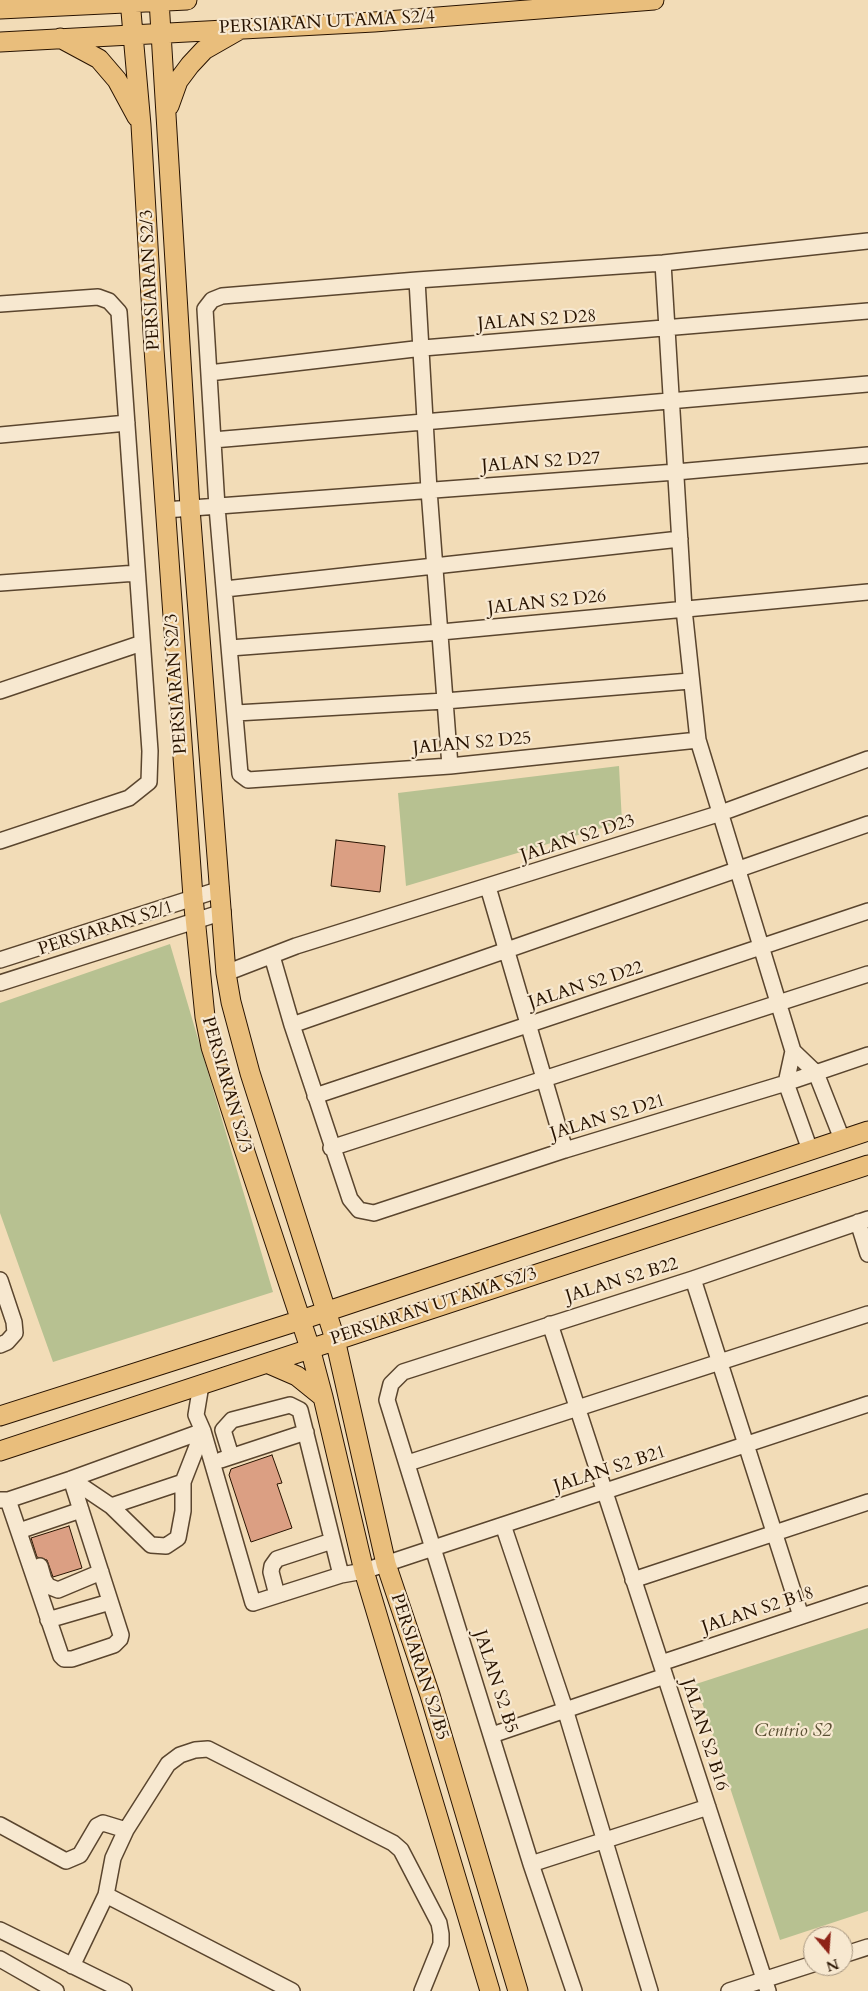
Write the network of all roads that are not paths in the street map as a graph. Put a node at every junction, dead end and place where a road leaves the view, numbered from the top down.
1 (28, 0) edge
2 (187, 0) edge
3 (654, 0) edge
4 (159, 1) edge
5 (130, 2) edge
6 (0, 8) edge
7 (245, 27) junction
8 (161, 32) junction
9 (134, 34) junction
10 (60, 38) junction
11 (0, 42) edge
12 (166, 115) junction
13 (142, 125) junction
14 (868, 242) edge
15 (663, 264) junction
16 (417, 280) junction
17 (0, 304) edge
18 (868, 311) edge
19 (667, 330) junction
20 (423, 348) junction
21 (208, 373) junction
22 (868, 384) edge
23 (671, 402) junction
24 (426, 422) junction
25 (127, 423) junction
26 (0, 435) edge
27 (213, 440) junction
28 (868, 455) edge
29 (676, 472) junction
30 (429, 490) junction
31 (217, 507) junction
32 (190, 508) junction
33 (165, 510) junction
34 (680, 539) junction
35 (436, 566) junction
36 (137, 573) junction
37 (0, 583) edge
38 (224, 589) junction
39 (868, 592) edge
40 (684, 609) junction
41 (441, 632) junction
42 (142, 643) junction
43 (230, 648) junction
44 (690, 681) junction
45 (0, 691) edge
46 (445, 701) junction
47 (236, 713) junction
48 (698, 740) junction
49 (868, 759) edge
50 (450, 766) junction
51 (721, 813) junction
52 (868, 824) edge
53 (0, 841) edge
54 (738, 869) junction
55 (488, 887) junction
56 (221, 889) junction
57 (193, 897) junction
58 (868, 911) edge
59 (223, 912) junction
60 (196, 920) junction
61 (761, 947) junction
62 (507, 950) junction
63 (272, 956) junction
64 (0, 960) edge
65 (226, 973) junction
66 (868, 974) edge
67 (0, 983) edge
68 (779, 1003) junction
69 (292, 1025) junction
70 (529, 1025) junction
71 (793, 1051) junction
72 (868, 1055) edge
73 (816, 1074) junction
74 (544, 1079) junction
75 (786, 1083) junction
76 (316, 1096) junction
77 (868, 1130) edge
78 (842, 1139) junction
79 (331, 1148) junction
80 (565, 1150) junction
81 (810, 1150) junction
82 (868, 1165) edge
83 (863, 1221) edge
84 (868, 1254) edge
85 (693, 1279) junction
86 (0, 1280) edge
87 (326, 1311) junction
88 (868, 1314) edge
89 (301, 1320) junction
90 (550, 1324) junction
91 (367, 1328) junction
92 (335, 1340) junction
93 (0, 1344) edge
94 (310, 1348) junction
95 (720, 1362) junction
96 (267, 1363) junction
97 (344, 1376) junction
98 (391, 1384) joint
99 (201, 1385) junction
100 (323, 1397) junction
101 (868, 1404) edge
102 (577, 1409) junction
103 (0, 1416) edge
104 (203, 1431) junction
105 (306, 1432) junction
106 (746, 1445) junction
107 (0, 1452) edge
108 (231, 1456) junction
109 (213, 1463) junction
110 (408, 1463) junction
111 (71, 1479) junction
112 (183, 1482) junction
113 (604, 1492) junction
114 (5, 1500) edge
115 (868, 1502) edge
116 (111, 1506) junction
117 (81, 1510) junction
118 (503, 1525) junction
119 (24, 1529) junction
120 (774, 1533) junction
121 (332, 1541) junction
122 (433, 1548) junction
123 (386, 1564) junction
124 (364, 1571) junction
125 (101, 1572) junction
126 (341, 1575) junction
127 (633, 1580) junction
128 (868, 1594) edge
129 (277, 1595) junction
130 (110, 1602) junction
131 (801, 1616) junction
132 (48, 1620) junction
133 (663, 1670) junction
134 (565, 1709) junction
135 (492, 1734) junction
136 (708, 1808) junction
137 (0, 1825) edge
138 (126, 1830) junction
139 (604, 1842) junction
140 (531, 1864) junction
141 (106, 1895) junction
142 (6, 1934) edge
143 (868, 1947) edge
144 (853, 1952) edge
145 (1, 1962) edge
146 (72, 1966) junction
147 (803, 1968) edge
148 (766, 1985) edge
149 (56, 1991) edge
150 (124, 1991) edge
151 (292, 1991) edge
152 (422, 1991) edge
153 (490, 1991) edge
154 (518, 1991) edge
155 (574, 1991) edge
156 (650, 1991) edge
157 (729, 1991) edge

1 - 6 main road
2 - 4 main road
3 - 7 main road, PERSIARAN UTAMA S2/4
4 - 5 main road
4 - 8 main road, PERSIARAN S2/B5
5 - 6 main road
5 - 9 main road, PERSIARAN S2/3
7 - 8 main road, PERSIARAN UTAMA S2/4
7 - 12 main road
8 - 9 main road, PERSIARAN UTAMA S2/4
8 - 12 main road, PERSIARAN S2/B5
9 - 10 main road, PERSIARAN UTAMA S2/4
9 - 13 main road, PERSIARAN S2/3
10 - 11 main road, PERSIARAN UTAMA S2/4
10 - 13 main road
12 - 32 main road, PERSIARAN S2/B5
13 - 33 main road, PERSIARAN S2/3
14 - 15 street
15 - 16 street
15 - 19 street
16 - 20 street
16 - 21 street
17 - 25 street
18 - 19 street, JALAN S2 D28
19 - 20 street, JALAN S2 D28
19 - 23 street
20 - 21 street, JALAN S2 D28
20 - 24 street
21 - 27 street
22 - 23 street
23 - 24 street
23 - 29 street
24 - 27 street
24 - 30 street
25 - 26 street
25 - 36 street
27 - 31 street
28 - 29 street, JALAN S2 D27
29 - 30 street, JALAN S2 D27
29 - 34 street
30 - 31 street, JALAN S2 D27
30 - 35 street
31 - 32 street, JALAN S2 D27
31 - 38 street
32 - 33 street, JALAN S2 D27
32 - 56 main road, PERSIARAN S2/B5
33 - 57 main road, PERSIARAN S2/3
34 - 35 street
34 - 40 street
35 - 38 street
35 - 41 street
36 - 37 street
36 - 42 street
38 - 43 street
39 - 40 street, JALAN S2 D26
40 - 41 street, JALAN S2 D26
40 - 44 street
41 - 43 street, JALAN S2 D26
41 - 46 street
42 - 45 street
42 - 53 street
43 - 47 street
44 - 46 street
44 - 48 street
46 - 47 street
46 - 50 street
47 - 50 street, JALAN S2 D25
48 - 50 street, JALAN S2 D25
48 - 51 street
49 - 51 street, JALAN S2 D23
51 - 54 street
51 - 55 street, JALAN S2 D23
52 - 54 street
54 - 61 street
54 - 62 street
55 - 62 street
55 - 63 street, JALAN S2 D23
56 - 57 street, PERSIARAN S2/1
56 - 59 main road, PERSIARAN S2/B5
57 - 60 main road, PERSIARAN S2/3
57 - 64 street, PERSIARAN S2/1
58 - 61 street, JALAN S2 D22
59 - 60 street, PERSIARAN S2/1
59 - 65 main road, PERSIARAN S2/B5
60 - 67 street, PERSIARAN S2/1
60 - 89 main road, PERSIARAN S2/3
61 - 68 street
61 - 70 street, JALAN S2 D22
62 - 69 street
62 - 70 street
63 - 65 street, JALAN S2 D23
63 - 69 street
65 - 87 main road, PERSIARAN S2/B5
66 - 68 street
68 - 71 street
68 - 74 street
69 - 76 street
70 - 74 street
70 - 76 street, JALAN S2 D22
71 - 73 street
71 - 75 street
72 - 73 street, JALAN S2 D21
73 - 75 street, JALAN S2 D21
73 - 78 street
74 - 79 street
74 - 80 street
75 - 80 street, JALAN S2 D21
75 - 81 street
76 - 79 street
77 - 78 main road, PERSIARAN UTAMA S2/3
78 - 81 main road, PERSIARAN UTAMA S2/3
79 - 80 street, JALAN S2 D21
81 - 87 main road, PERSIARAN UTAMA S2/3
82 - 91 main road, PERSIARAN UTAMA S2/3
83 - 84 street
83 - 85 street, JALAN S2 B22
85 - 90 street, JALAN S2 B22
85 - 95 street
86 - 93 street
87 - 89 main road, PERSIARAN UTAMA S2/3
87 - 92 main road, PERSIARAN S2/B5
88 - 95 street
89 - 94 main road, PERSIARAN S2/3
89 - 103 main road, PERSIARAN UTAMA S2/3
90 - 98 street, JALAN S2 B22
90 - 102 street, JALAN S2 B16
91 - 92 main road, PERSIARAN UTAMA S2/3
91 - 97 main road
92 - 94 main road, PERSIARAN UTAMA S2/3
92 - 97 main road, PERSIARAN S2/B5
94 - 96 main road, PERSIARAN UTAMA S2/3
94 - 100 main road, PERSIARAN S2/B5
95 - 102 street
95 - 106 street
96 - 99 main road, PERSIARAN UTAMA S2/3
96 - 100 main road
97 - 123 main road, PERSIARAN S2/B5
98 - 110 street, JALAN S2 B5
99 - 104 street
99 - 107 main road, PERSIARAN UTAMA S2/3
100 - 124 main road, PERSIARAN S2/B5
101 - 106 street, JALAN S2 B21
102 - 110 street
102 - 113 street, JALAN S2 B16
104 - 109 street
104 - 111 street
104 - 112 street
105 - 108 street
105 - 108 street
105 - 121 street
106 - 113 street, JALAN S2 B21
106 - 120 street
108 - 109 street
109 - 129 street, JALAN S2 B21
110 - 122 street, JALAN S2 B5
111 - 114 street
111 - 116 street
111 - 117 street
112 - 116 street
112 - 116 street
113 - 118 street, JALAN S2 B21
113 - 127 street, JALAN S2 B16
114 - 119 street
115 - 120 street
117 - 119 street
117 - 125 street
118 - 122 street, JALAN S2 B21
118 - 134 street
119 - 125 street
119 - 132 street
120 - 127 street
120 - 131 street
121 - 126 street
121 - 129 street
122 - 123 street, JALAN S2 B21
122 - 135 street, JALAN S2 B5
123 - 124 street, JALAN S2 B21
123 - 154 main road, PERSIARAN S2/B5
124 - 126 street, JALAN S2 B21
124 - 153 main road, PERSIARAN S2/B5
125 - 130 street
126 - 129 street, JALAN S2 B21
127 - 133 street, JALAN S2 B16
128 - 131 street, JALAN S2 B18
130 - 132 street
130 - 132 street
131 - 133 street, JALAN S2 B18
133 - 134 street, JALAN S2 B18
133 - 136 street, JALAN S2 B16
134 - 135 street, JALAN S2 B18
134 - 139 street
135 - 140 street, JALAN S2 B5
136 - 139 street
136 - 148 street, JALAN S2 B16
137 - 138 street
138 - 141 street
138 - 152 street
139 - 140 street
139 - 156 street
140 - 155 street, JALAN S2 B5
141 - 146 street
141 - 151 street
142 - 145 street
142 - 146 street
143 - 144 street
145 - 149 street
146 - 150 street
147 - 148 street
148 - 157 street

